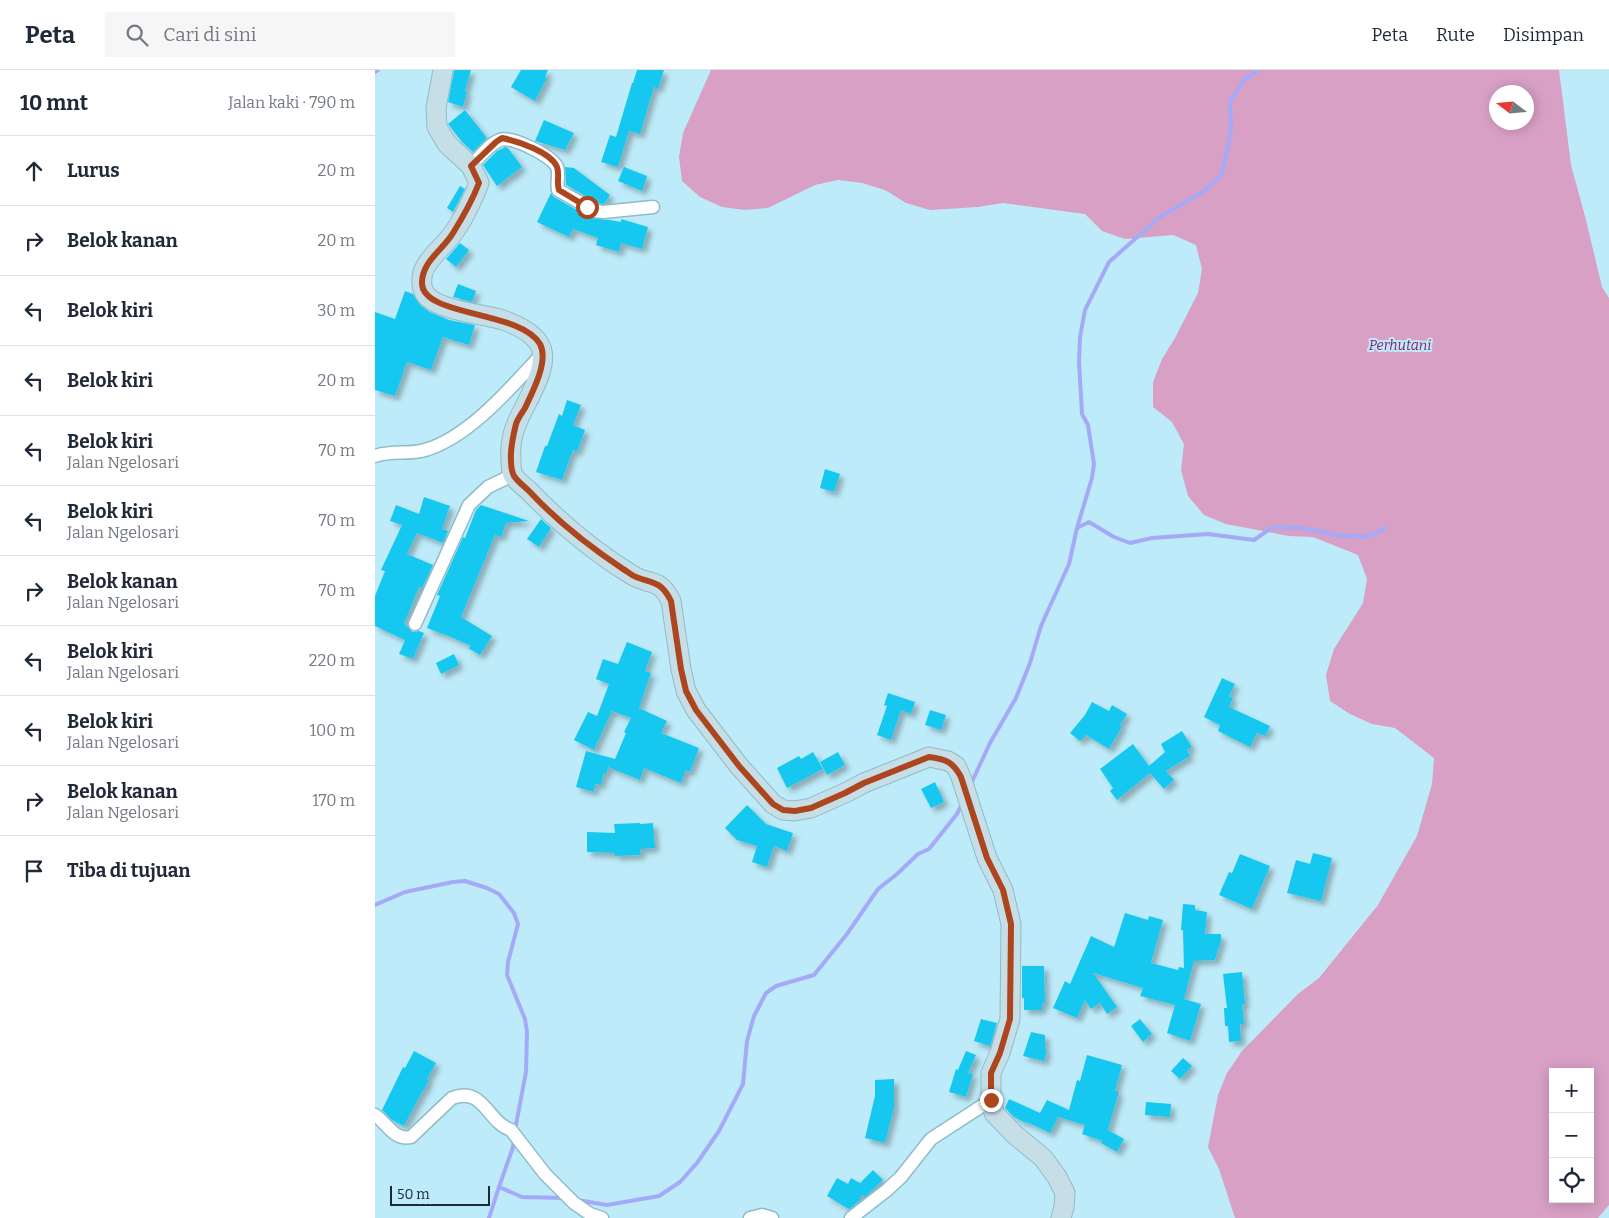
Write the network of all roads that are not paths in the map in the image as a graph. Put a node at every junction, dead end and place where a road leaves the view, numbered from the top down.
1 (443, 70) edge
2 (471, 166) junction
3 (653, 207) dead end
4 (543, 353) junction
5 (375, 456) edge
6 (513, 475) junction
7 (415, 624) dead end
8 (991, 1100) junction
9 (375, 1115) edge
10 (602, 1218) edge
11 (750, 1218) edge
12 (772, 1218) edge
13 (851, 1218) edge
14 (1061, 1218) edge

1 - 2 street
2 - 3 street
2 - 4 street
4 - 5 street
4 - 6 street
6 - 7 street
6 - 8 street
8 - 13 street
8 - 14 street
9 - 10 street
11 - 12 street

